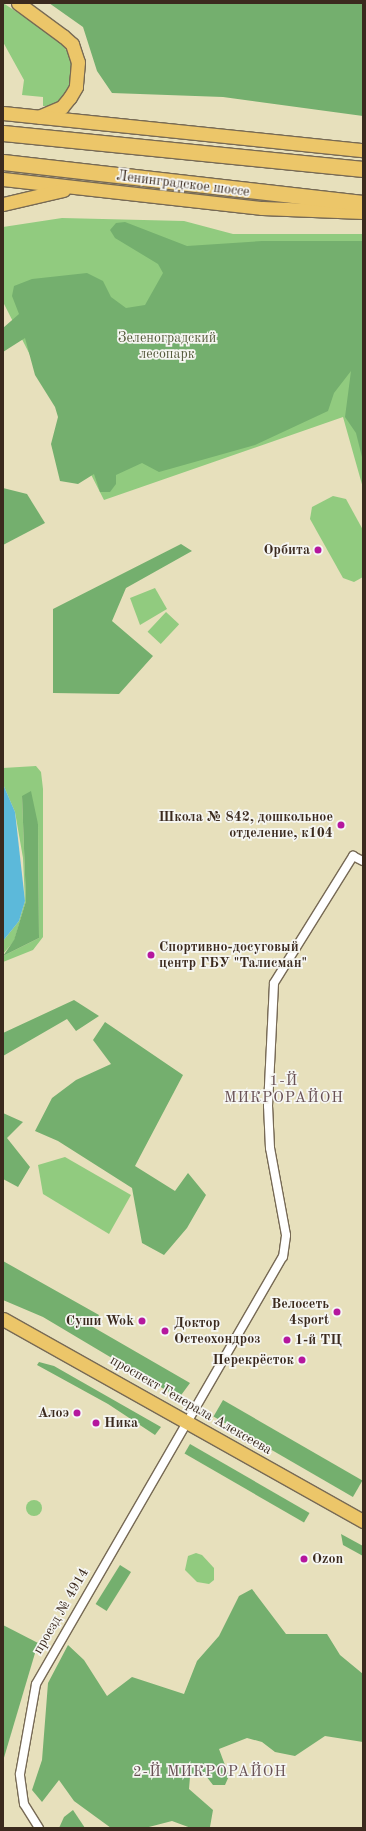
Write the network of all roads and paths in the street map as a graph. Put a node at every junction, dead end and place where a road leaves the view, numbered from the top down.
1 (18, 3) edge
2 (3, 113) edge
3 (34, 118) junction
4 (3, 134) edge
5 (363, 150) edge
6 (3, 162) edge
7 (363, 170) edge
8 (3, 178) edge
9 (81, 188) junction
10 (363, 203) edge
11 (3, 204) edge
12 (363, 212) edge
13 (363, 861) edge
14 (3, 1319) edge
15 (187, 1422) junction
16 (363, 1521) edge
17 (39, 1828) edge

1 - 3 main road
2 - 3 main road
3 - 5 main road
4 - 7 highway
6 - 10 highway, Ленинградское шоссе
8 - 9 main road, Ленинградское шоссе
9 - 11 main road
9 - 12 main road, Ленинградское шоссе
13 - 15 street, проезд № 4914
14 - 15 main road, проспект Генерала Алексеева
15 - 16 main road, проспект Генерала Алексеева
15 - 17 street, проезд № 4914

